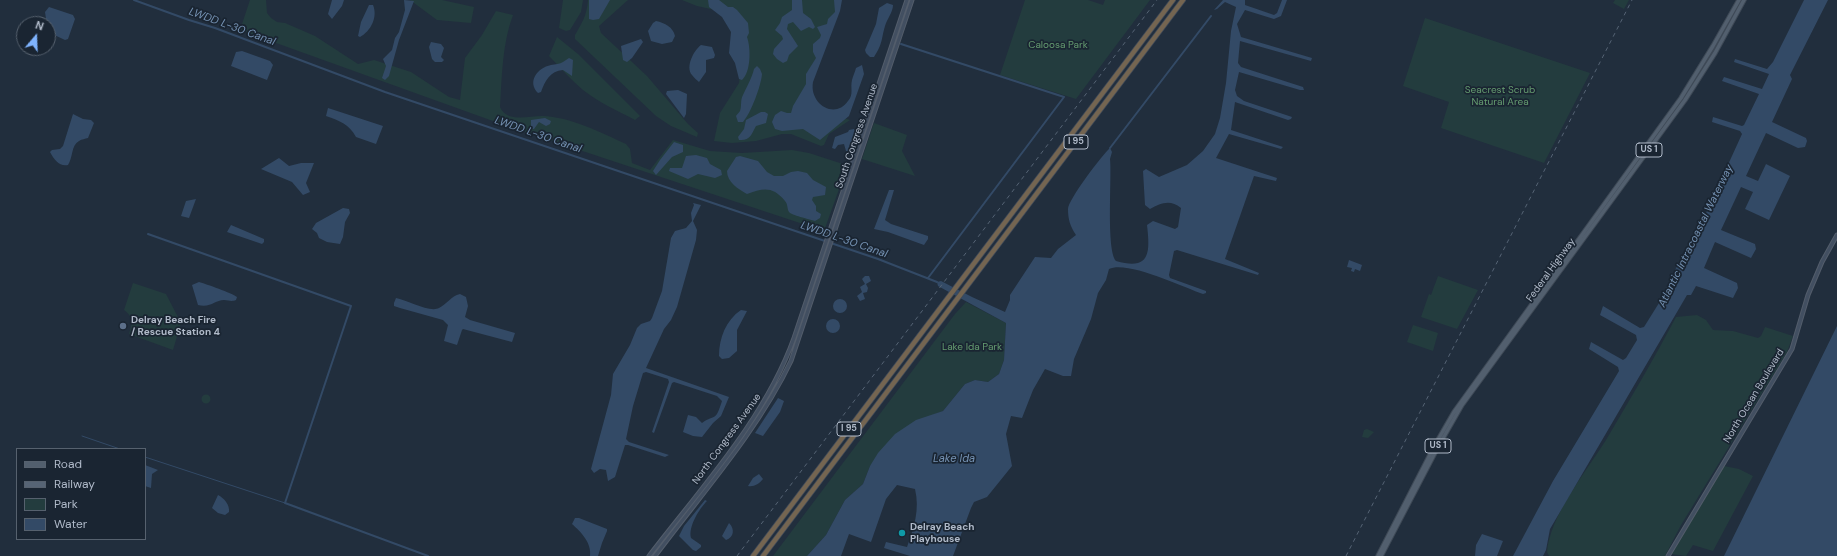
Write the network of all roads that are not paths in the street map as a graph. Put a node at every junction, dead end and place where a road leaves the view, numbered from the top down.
1 (907, 0) edge
2 (912, 0) edge
3 (1173, 0) edge
4 (1183, 0) edge
5 (1739, 0) edge
6 (1744, 0) edge
7 (1709, 54) junction
8 (1704, 62) junction
9 (1709, 62) junction
10 (1704, 70) junction
11 (1612, 198) junction
12 (1596, 214) junction
13 (1596, 222) junction
14 (1837, 235) edge
15 (814, 275) joint
16 (819, 277) joint
17 (1530, 309) junction
18 (1471, 389) junction
19 (751, 421) junction
20 (755, 424) junction
21 (1442, 436) junction
22 (1416, 484) junction
23 (1394, 524) junction
24 (1395, 529) junction
25 (649, 556) edge
26 (655, 556) edge
27 (753, 556) edge
28 (763, 556) edge
29 (1378, 556) edge
30 (1381, 556) edge
31 (1668, 556) edge

1 - 15 main road, South Congress Avenue
2 - 16 main road, South Congress Avenue
3 - 27 highway, I 95
4 - 28 highway, I 95
5 - 7 main road, US 1
6 - 9 main road, Federal Highway / US 1
7 - 8 main road, US 1
7 - 9 main road
8 - 10 main road
8 - 11 main road, US 1
9 - 10 main road, Federal Highway / US 1
10 - 11 main road, Federal Highway / US 1
11 - 12 main road, Federal Highway / US 1
11 - 13 main road, Federal Highway / US 1
12 - 13 main road
12 - 17 main road, Federal Highway / US 1
13 - 17 main road, Federal Highway / US 1
14 - 31 main road, North Ocean Boulevard
15 - 19 main road, North Congress Avenue
16 - 20 main road, North Congress Avenue
17 - 18 main road, Federal Highway / US 1
17 - 18 main road, Federal Highway / US 1
18 - 21 main road, Federal Highway / US 1
18 - 21 main road, Federal Highway / US 1
19 - 20 main road
19 - 25 main road, North Congress Avenue
20 - 26 main road, North Congress Avenue
21 - 22 main road, Federal Highway / US 1
21 - 22 main road, Federal Highway / US 1
22 - 23 main road, Federal Highway / US 1
22 - 24 main road
23 - 24 main road
23 - 29 main road, Federal Highway / US 1
24 - 30 main road

